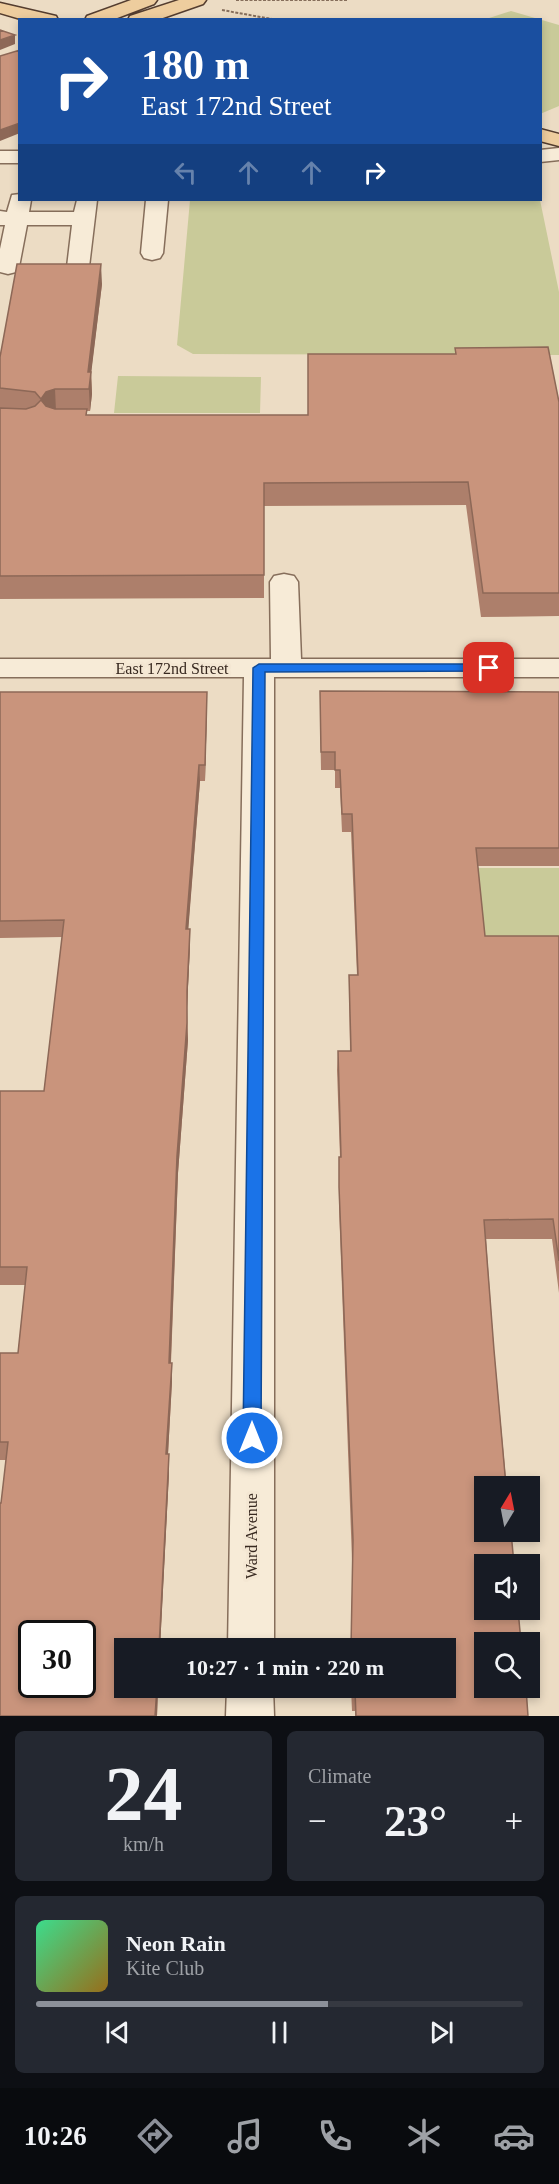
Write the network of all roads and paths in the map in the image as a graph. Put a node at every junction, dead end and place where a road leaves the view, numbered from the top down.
1 (148, 0) edge
2 (197, 0) edge
3 (236, 0) edge
4 (348, 0) edge
5 (214, 7) dead end
6 (0, 8) edge
7 (41, 18) edge
8 (99, 18) edge
9 (143, 18) edge
10 (256, 18) edge
11 (542, 136) edge
12 (559, 140) edge
13 (559, 154) edge
14 (542, 156) edge
15 (0, 157) edge
16 (18, 157) edge
17 (157, 201) edge
18 (86, 209) edge
19 (12, 212) edge
20 (152, 253) dead end
21 (8, 267) dead end
22 (78, 267) edge
23 (284, 582) dead end
24 (0, 668) edge
25 (273, 668) junction
26 (559, 668) edge
27 (250, 1638) edge
28 (250, 1698) edge
29 (250, 1716) edge

1 - 8 main road
2 - 9 main road
3 - 4 path
5 - 10 path
6 - 7 main road
11 - 12 main road
13 - 14 street
15 - 16 street
17 - 20 street
18 - 19 street
18 - 22 street
19 - 21 street
23 - 25 street, Ward Avenue
24 - 25 street, East 172nd Street
25 - 26 street, East 172nd Street
25 - 27 street, Ward Avenue
28 - 29 street

